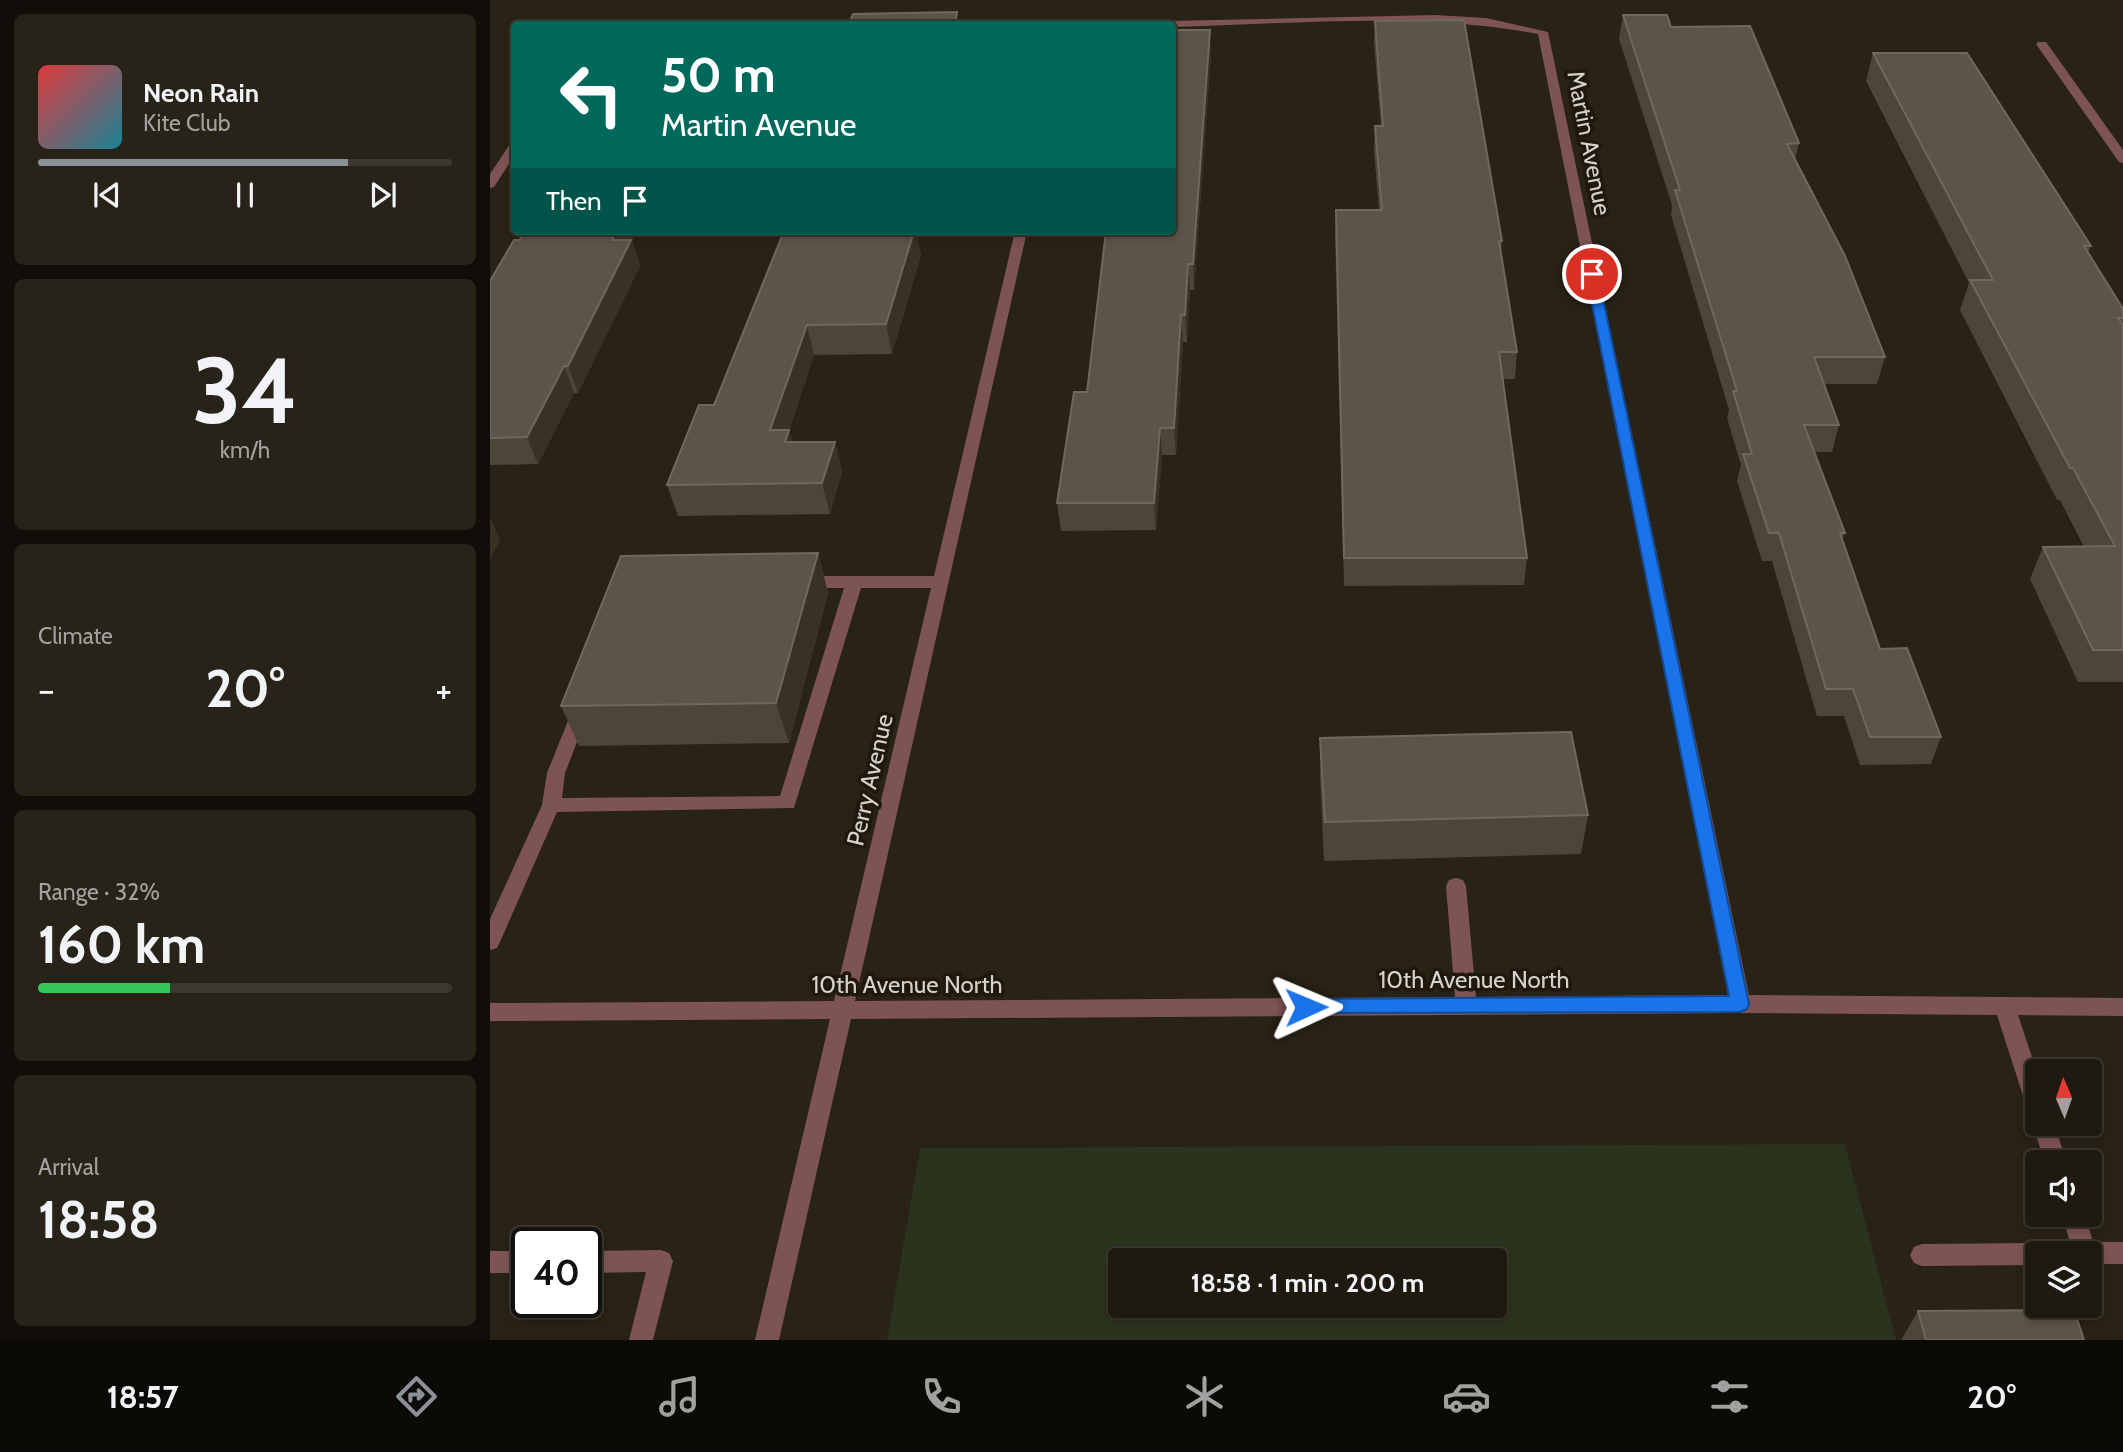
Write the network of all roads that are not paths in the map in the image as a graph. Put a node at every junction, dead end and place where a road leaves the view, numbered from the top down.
1 (1176, 24) edge
2 (2042, 44) dead end
3 (511, 152) edge
4 (2123, 159) edge
5 (490, 184) edge
6 (1020, 235) edge
7 (788, 582) edge
8 (854, 582) junction
9 (941, 582) junction
10 (586, 697) edge
11 (551, 805) junction
12 (1456, 886) dead end
13 (490, 942) edge
14 (1740, 1004) junction
15 (1466, 1006) junction
16 (2005, 1006) junction
17 (2123, 1007) edge
18 (490, 1012) edge
19 (842, 1012) junction
20 (2025, 1068) edge
21 (2102, 1253) edge
22 (2123, 1253) edge
23 (2025, 1254) edge
24 (1922, 1255) dead end
25 (490, 1262) edge
26 (511, 1262) edge
27 (602, 1262) edge
28 (641, 1340) edge
29 (767, 1340) edge

1 - 14 street, Martin Avenue
2 - 4 street
3 - 5 street
6 - 9 street, Perry Avenue
7 - 8 street
8 - 9 street
8 - 11 street
9 - 19 street, Perry Avenue
10 - 11 street
11 - 13 street
12 - 15 street
14 - 15 street, 10th Avenue North
14 - 16 street, 10th Avenue North
15 - 19 street, 10th Avenue North
16 - 17 street, 10th Avenue North
16 - 20 street
18 - 19 street, 10th Avenue North
19 - 29 street, Perry Avenue
21 - 22 street
23 - 24 street
25 - 26 street
27 - 28 street

